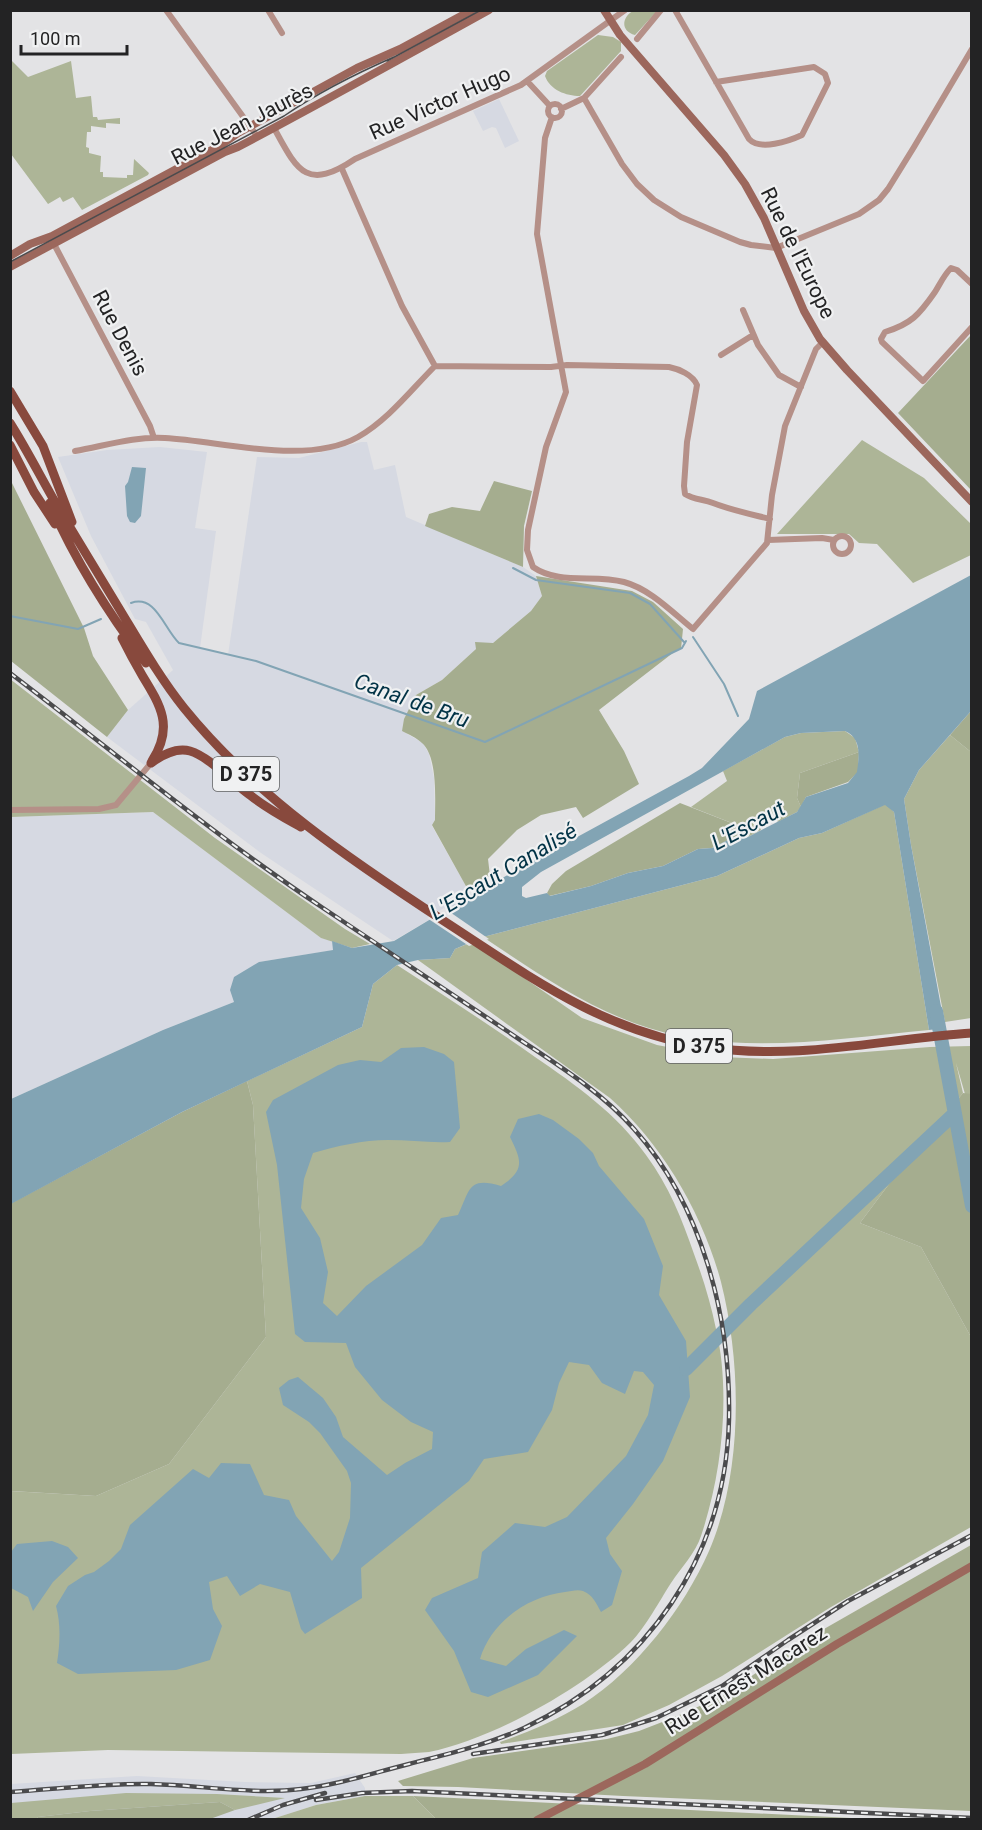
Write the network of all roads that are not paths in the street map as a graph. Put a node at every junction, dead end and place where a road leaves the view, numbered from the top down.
1 (166, 10) edge
2 (268, 10) edge
3 (472, 10) edge
4 (489, 10) edge
5 (604, 10) edge
6 (626, 10) edge
7 (661, 10) edge
8 (675, 10) edge
9 (610, 21) junction
10 (282, 33) dead end
11 (637, 39) dead end
12 (972, 49) edge
13 (621, 57) dead end
14 (527, 81) junction
15 (716, 82) junction
16 (584, 98) junction
17 (550, 106) junction
18 (561, 109) junction
19 (552, 117) junction
20 (250, 126) junction
21 (274, 128) junction
22 (258, 136) junction
23 (342, 169) junction
24 (54, 244) junction
25 (776, 248) junction
26 (10, 256) edge
27 (10, 267) edge
28 (972, 284) edge
29 (743, 310) dead end
30 (972, 327) edge
31 (753, 335) junction
32 (823, 342) junction
33 (721, 355) dead end
34 (562, 365) junction
35 (435, 366) junction
36 (801, 387) junction
37 (10, 391) edge
38 (10, 423) edge
39 (154, 438) junction
40 (10, 445) edge
41 (75, 451) dead end
42 (34, 465) junction
43 (972, 502) edge
44 (770, 519) junction
45 (768, 540) junction
46 (834, 540) dead end
47 (79, 541) junction
48 (74, 553) junction
49 (99, 595) junction
50 (169, 688) junction
51 (151, 763) junction
52 (10, 810) edge
53 (336, 847) junction
54 (972, 1033) edge
55 (972, 1566) edge
56 (537, 1820) edge

1 - 20 street
2 - 10 street
3 - 20 main road, Rue Jean Jaurès
4 - 21 main road, Rue Jean Jaurès
5 - 9 main road, Rue de l'Europe
6 - 9 street, Rue Victor Hugo
7 - 11 street
8 - 15 street
9 - 14 street, Rue Victor Hugo
9 - 25 main road, Rue de l'Europe
12 - 25 street
13 - 16 street
14 - 17 street
14 - 23 street, Rue Victor Hugo
15 - 15 street
16 - 18 street
16 - 25 street
17 - 18 street
17 - 19 street
18 - 19 street
19 - 34 street
20 - 22 street
20 - 26 main road, Rue Jean Jaurès
21 - 22 main road, Rue Jean Jaurès
21 - 23 street, Rue Victor Hugo
22 - 24 main road, Rue Jean Jaurès
23 - 35 street
24 - 27 main road, Rue Jean Jaurès
24 - 39 street, Rue Denis
25 - 32 main road, Rue de l'Europe
28 - 30 street
29 - 31 street
31 - 33 street
31 - 36 street
32 - 36 street
32 - 43 main road, Rue de l'Europe
34 - 35 street
34 - 44 street
34 - 45 street
35 - 39 street
36 - 44 street
37 - 47 main road
38 - 42 main road, D 375
39 - 41 street
40 - 48 main road
42 - 47 main road, D 375
42 - 48 main road
44 - 45 street
45 - 46 street
47 - 50 main road, D 375
48 - 49 main road
49 - 50 main road
49 - 51 main road
50 - 53 main road, D 375
51 - 52 street
51 - 53 main road
53 - 54 main road, D 375
55 - 56 main road, Rue Ernest Macarez

